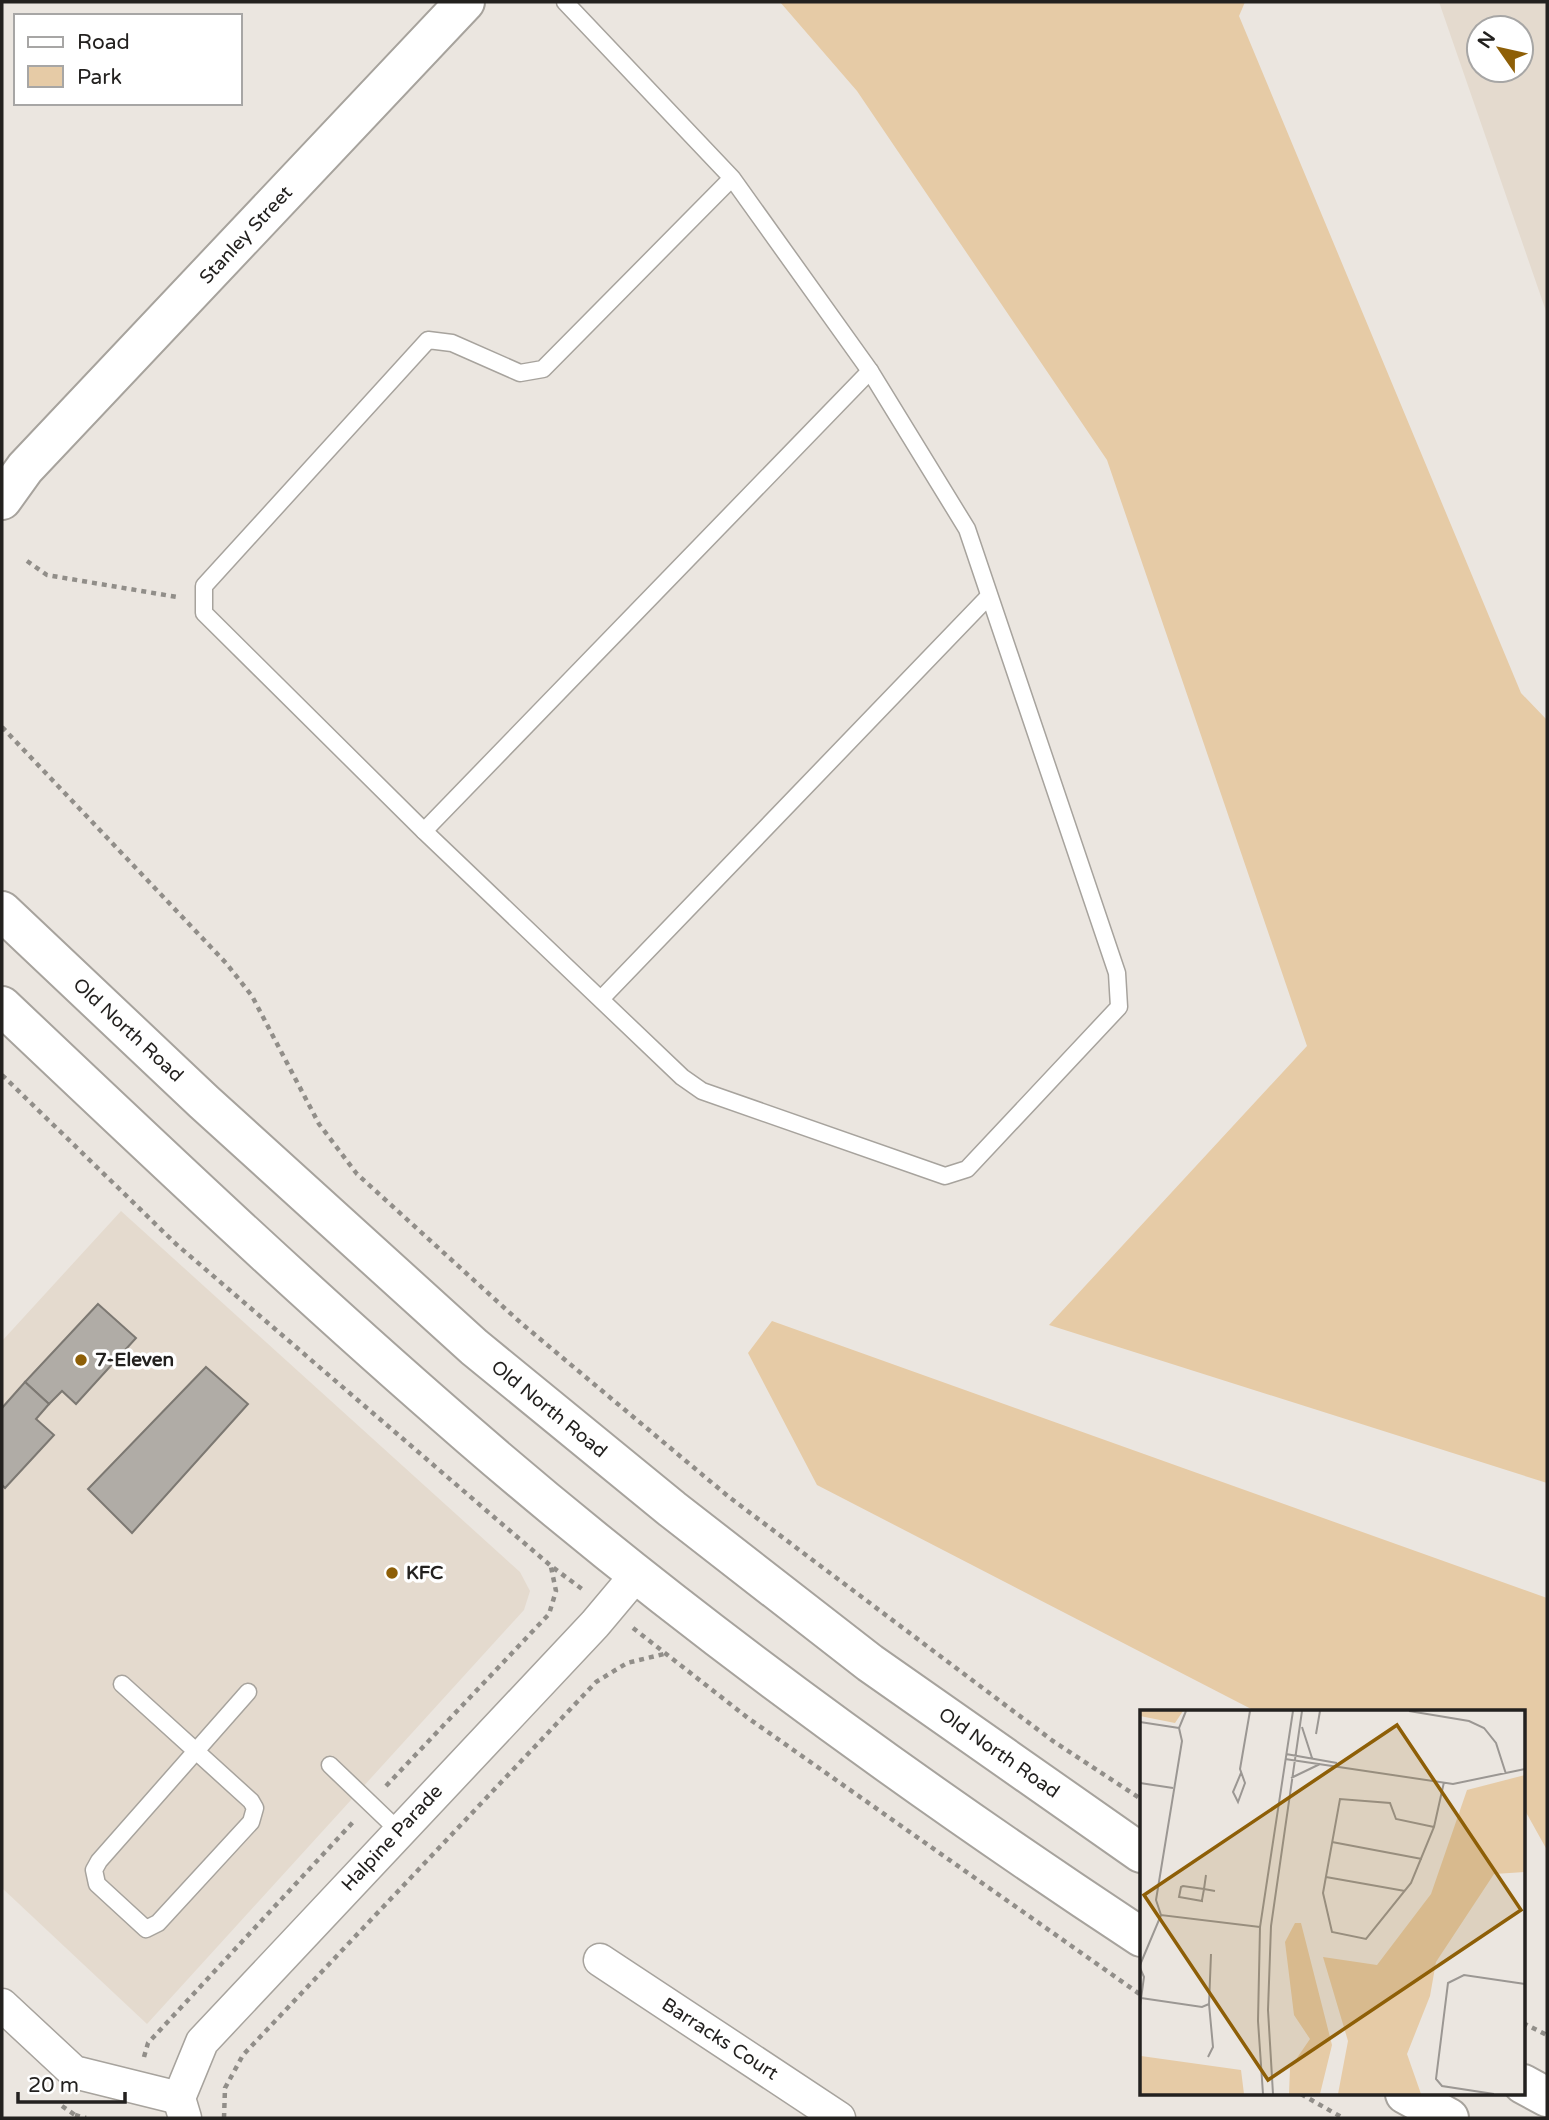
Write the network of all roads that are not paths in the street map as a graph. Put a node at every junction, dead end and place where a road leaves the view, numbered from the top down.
1 (465, 2) edge
2 (565, 2) edge
3 (732, 177) junction
4 (870, 371) junction
5 (13, 476) edge
6 (2, 500) edge
7 (989, 596) junction
8 (424, 831) junction
9 (2, 911) edge
10 (601, 999) junction
11 (2, 1006) edge
12 (637, 1574) junction
13 (122, 1684) dead end
14 (248, 1692) dead end
15 (195, 1750) junction
16 (330, 1765) dead end
17 (399, 1831) junction
18 (1140, 1852) edge
19 (1140, 1936) edge
20 (600, 1961) dead end
21 (2, 2005) edge
22 (1524, 2085) edge
23 (1409, 2096) edge
24 (1547, 2097) edge
25 (182, 2108) edge
26 (839, 2118) edge
27 (1449, 2118) edge

1 - 5 main road, Stanley Street
2 - 3 lane
3 - 4 lane
3 - 8 lane
4 - 7 lane
4 - 8 lane
5 - 6 main road, Stanley Street
7 - 10 lane
7 - 10 lane
8 - 10 lane
9 - 18 main road, Old North Road
11 - 12 main road
12 - 17 street, Halpine Parade
12 - 19 main road
13 - 15 lane
14 - 15 lane
15 - 15 lane
16 - 17 lane
17 - 25 street, Halpine Parade
20 - 26 street, Barracks Court
21 - 25 street
22 - 24 main road
23 - 27 main road

